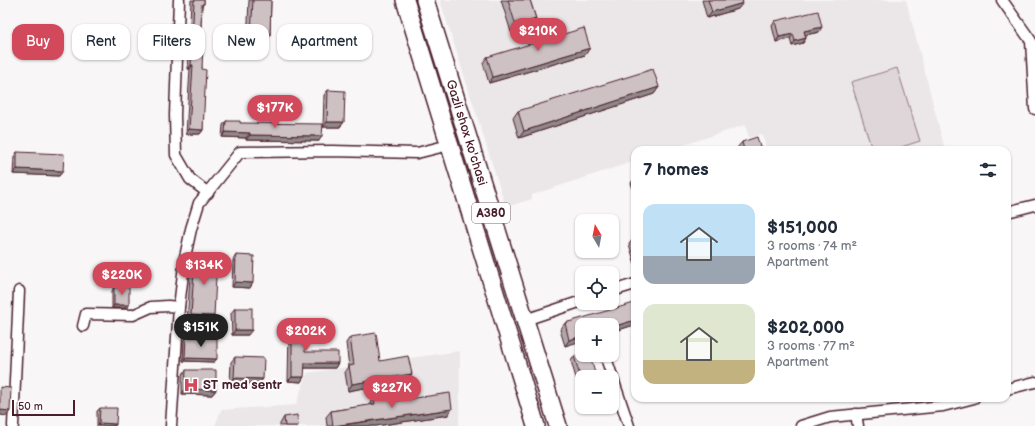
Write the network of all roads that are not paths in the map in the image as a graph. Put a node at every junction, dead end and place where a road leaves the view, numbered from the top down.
1 (179, 0) edge
2 (405, 0) edge
3 (425, 0) edge
4 (1002, 0) edge
5 (1035, 109) edge
6 (449, 146) junction
7 (208, 193) junction
8 (1035, 205) edge
9 (1011, 211) edge
10 (631, 285) edge
11 (619, 289) edge
12 (19, 291) dead end
13 (575, 303) edge
14 (179, 307) junction
15 (525, 320) junction
16 (83, 326) dead end
17 (608, 362) edge
18 (1035, 382) edge
19 (1011, 388) edge
20 (959, 402) edge
21 (856, 414) junction
22 (13, 426) edge
23 (170, 426) edge
24 (536, 426) edge
25 (558, 426) edge
26 (629, 426) edge
27 (801, 426) edge
28 (858, 426) edge

1 - 7 street
2 - 6 highway, Gazli shox ko'chasi / A380
3 - 15 highway, Gazli shox ko'chasi / A380
4 - 5 street
6 - 7 street
6 - 24 highway, Gazli shox ko'chasi / A380
7 - 14 street
8 - 9 street
10 - 11 street
12 - 22 street
13 - 15 street
14 - 16 street
14 - 23 street
15 - 25 highway, Gazli shox ko'chasi / A380
17 - 26 street
18 - 19 street
20 - 21 street
21 - 27 street
21 - 28 street

